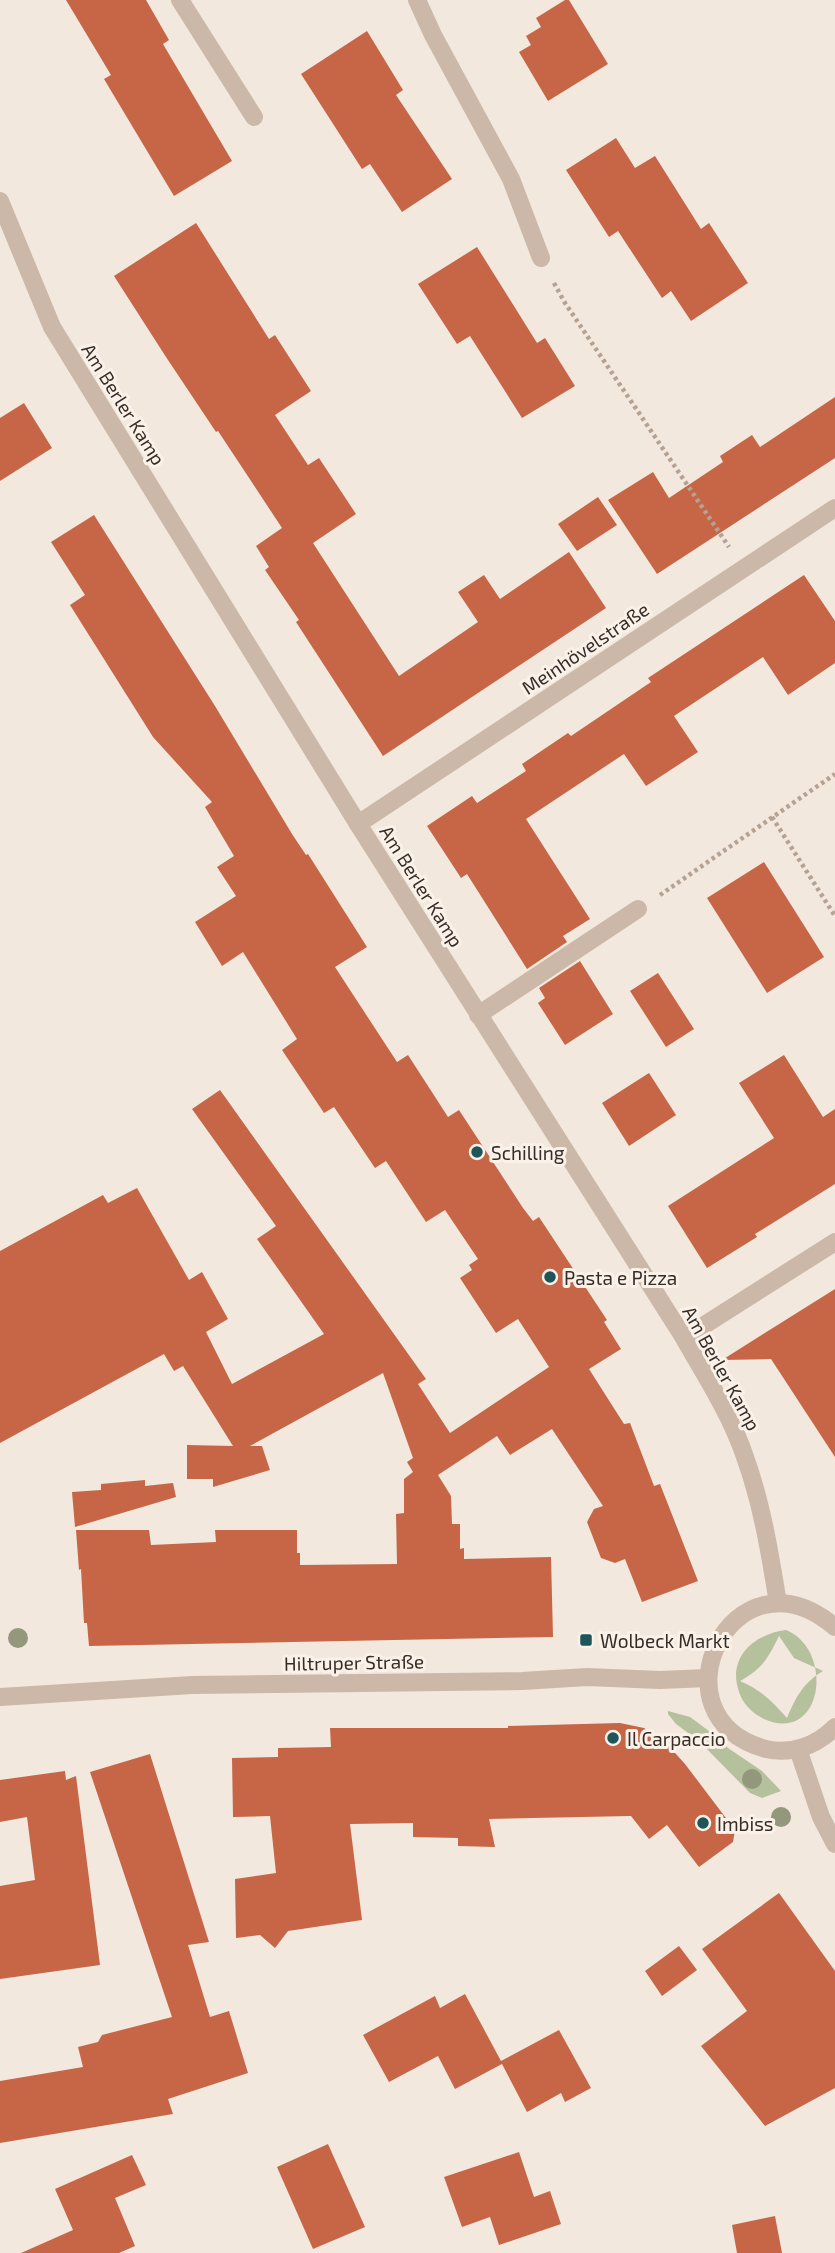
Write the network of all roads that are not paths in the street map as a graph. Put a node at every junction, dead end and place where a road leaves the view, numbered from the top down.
1 (180, 0) edge
2 (417, 0) edge
3 (254, 117) dead end
4 (0, 201) edge
5 (541, 258) road end
6 (835, 508) edge
7 (358, 824) junction
8 (638, 909) road end
9 (478, 1015) junction
10 (835, 1242) edge
11 (684, 1338) junction
12 (778, 1603) junction
13 (835, 1627) edge
14 (708, 1678) junction
15 (0, 1697) edge
16 (835, 1727) edge
17 (798, 1749) junction
18 (835, 1844) edge

1 - 3 street
2 - 5 street
4 - 7 street, Am Berler Kamp
6 - 7 street, Meinhövelstraße
7 - 9 street, Am Berler Kamp
8 - 9 street
9 - 11 street, Am Berler Kamp
10 - 11 street
11 - 12 street, Am Berler Kamp
12 - 13 street
12 - 14 street
14 - 15 street, Hiltruper Straße
14 - 17 street
16 - 17 street
17 - 18 street

